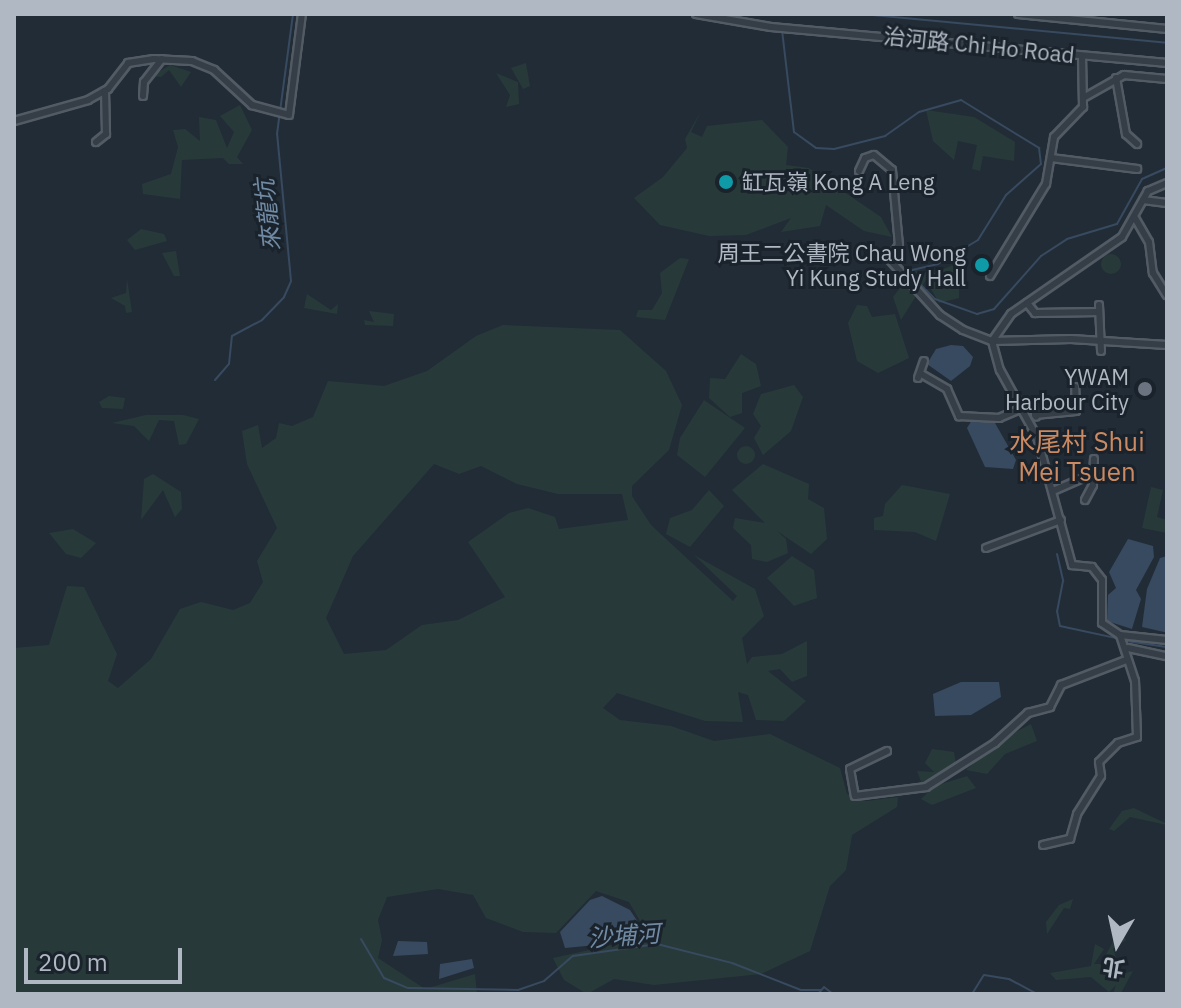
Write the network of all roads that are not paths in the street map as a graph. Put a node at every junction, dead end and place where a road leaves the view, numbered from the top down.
1 (302, 14) edge
2 (696, 14) edge
3 (1018, 14) edge
4 (1167, 29) edge
5 (1082, 56) junction
6 (162, 59) junction
7 (1167, 63) edge
8 (1116, 78) junction
9 (1167, 79) edge
10 (105, 91) junction
11 (143, 96) dead end
12 (1085, 97) junction
13 (14, 121) edge
14 (96, 142) dead end
15 (1137, 144) dead end
16 (1051, 158) junction
17 (1137, 169) dead end
18 (859, 171) dead end
19 (1167, 183) edge
20 (1143, 200) junction
21 (1167, 203) edge
22 (1135, 218) junction
23 (990, 276) dead end
24 (1167, 295) edge
25 (1027, 303) junction
26 (992, 341) junction
27 (1100, 341) junction
28 (1167, 345) edge
29 (1101, 351) dead end
30 (924, 361) dead end
31 (1075, 387) dead end
32 (1017, 400) junction
33 (1022, 408) junction
34 (1094, 459) dead end
35 (1094, 473) junction
36 (1053, 491) junction
37 (1085, 500) dead end
38 (1061, 520) junction
39 (986, 548) dead end
40 (1120, 635) junction
41 (1167, 640) edge
42 (1127, 646) junction
43 (1167, 656) edge
44 (1126, 660) junction
45 (887, 751) dead end
46 (1043, 845) dead end

1 - 6 street
2 - 5 street, 治河路 Chi Ho Road
3 - 4 street
5 - 7 street, 治河路 Chi Ho Road
5 - 12 street
6 - 10 street
6 - 11 street
8 - 9 street
8 - 12 street
8 - 15 street
10 - 13 street
10 - 14 street
12 - 16 street
16 - 17 street
16 - 23 street
18 - 26 street
19 - 20 street
20 - 21 street
20 - 22 street
22 - 24 street
22 - 25 street
25 - 26 street
25 - 27 street
26 - 27 street
26 - 32 street
27 - 28 street
27 - 29 street
30 - 33 street
31 - 32 street
32 - 33 street
33 - 36 street
34 - 35 street
35 - 36 street
35 - 37 street
36 - 38 street
38 - 39 street
38 - 40 street
40 - 41 street
40 - 42 street
42 - 43 street
42 - 44 street
44 - 45 street
44 - 46 street

